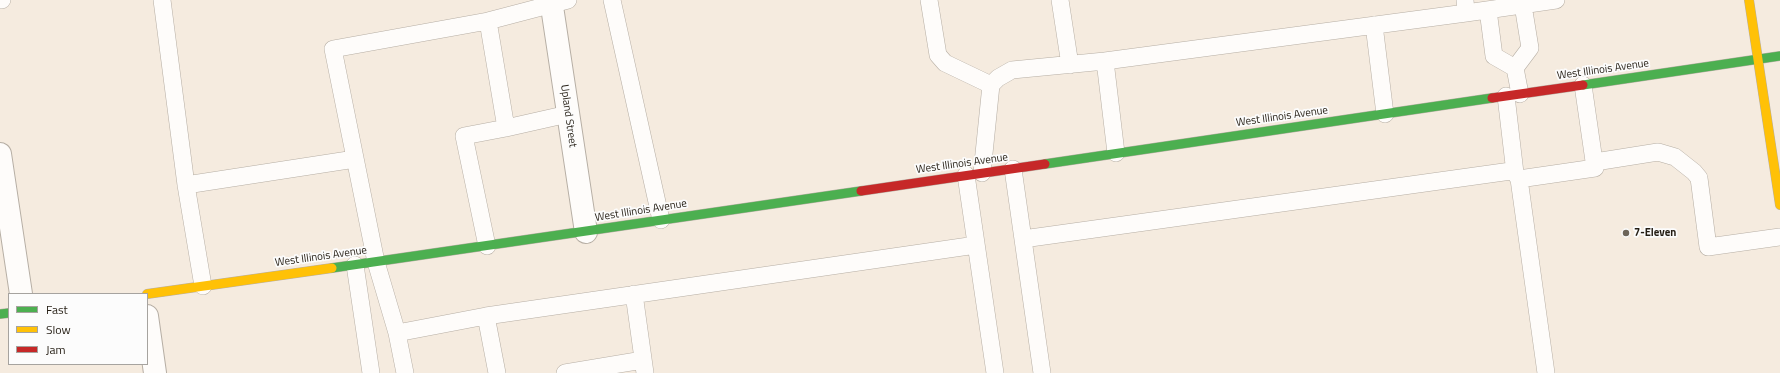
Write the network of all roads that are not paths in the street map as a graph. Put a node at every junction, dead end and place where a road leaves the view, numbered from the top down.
1 (162, 0) edge
2 (612, 0) edge
3 (929, 0) edge
4 (1060, 0) edge
5 (1556, 0) edge
6 (1749, 0) edge
7 (557, 1) edge
8 (1523, 5) junction
9 (1466, 7) edge
10 (1488, 10) junction
11 (488, 21) junction
12 (1374, 25) junction
13 (1780, 56) edge
14 (1758, 59) junction
15 (1105, 61) junction
16 (1070, 65) junction
17 (1515, 68) junction
18 (991, 85) junction
19 (1583, 85) junction
20 (1513, 95) junction
21 (568, 114) junction
22 (1385, 114) junction
23 (506, 128) junction
24 (0, 154) edge
25 (1116, 154) junction
26 (355, 159) junction
27 (1595, 162) junction
28 (1013, 169) junction
29 (974, 174) junction
30 (1517, 176) junction
31 (186, 185) junction
32 (1780, 205) edge
33 (662, 220) junction
34 (586, 232) junction
35 (1780, 237) edge
36 (1023, 239) junction
37 (976, 245) junction
38 (487, 246) junction
39 (376, 262) junction
40 (355, 264) junction
41 (204, 286) junction
42 (21, 293) edge
43 (148, 294) edge
44 (634, 294) junction
45 (486, 316) junction
46 (148, 323) edge
47 (397, 333) junction
48 (644, 366) edge
49 (155, 373) edge
50 (371, 373) edge
51 (405, 373) edge
52 (497, 373) edge
53 (565, 373) edge
54 (995, 373) edge
55 (1042, 373) edge
56 (1546, 373) edge

1 - 31 lane
2 - 33 lane
3 - 18 lane
4 - 16 lane
5 - 8 lane
6 - 14 main road
7 - 11 lane
7 - 21 street, Upland Street
8 - 10 lane
8 - 17 lane
9 - 10 lane
9 - 12 lane
10 - 17 lane
11 - 23 lane
11 - 26 lane
12 - 15 lane
12 - 22 lane
13 - 14 main road, West Illinois Avenue
14 - 19 main road, West Illinois Avenue
14 - 32 main road
15 - 16 lane
15 - 25 lane
16 - 18 lane
17 - 20 lane
18 - 29 lane
19 - 20 main road, West Illinois Avenue
19 - 27 lane
20 - 22 main road, West Illinois Avenue
20 - 30 lane
21 - 23 lane
21 - 34 street, Upland Street
22 - 25 main road, West Illinois Avenue
23 - 38 lane
24 - 42 street
25 - 28 main road, West Illinois Avenue
26 - 31 lane
26 - 39 lane
27 - 30 lane
27 - 35 lane
28 - 29 main road, West Illinois Avenue
28 - 36 lane
29 - 33 main road, West Illinois Avenue
29 - 37 lane
30 - 36 lane
30 - 56 lane
31 - 41 lane
33 - 34 main road, West Illinois Avenue
34 - 38 main road, West Illinois Avenue
36 - 55 lane
37 - 44 lane
37 - 54 lane
38 - 39 main road, West Illinois Avenue
39 - 40 main road, West Illinois Avenue
39 - 47 lane
40 - 41 main road, West Illinois Avenue
40 - 50 lane
41 - 43 main road, West Illinois Avenue
44 - 45 lane
44 - 48 lane
45 - 47 lane
45 - 52 lane
46 - 49 street
47 - 51 lane
48 - 53 lane

